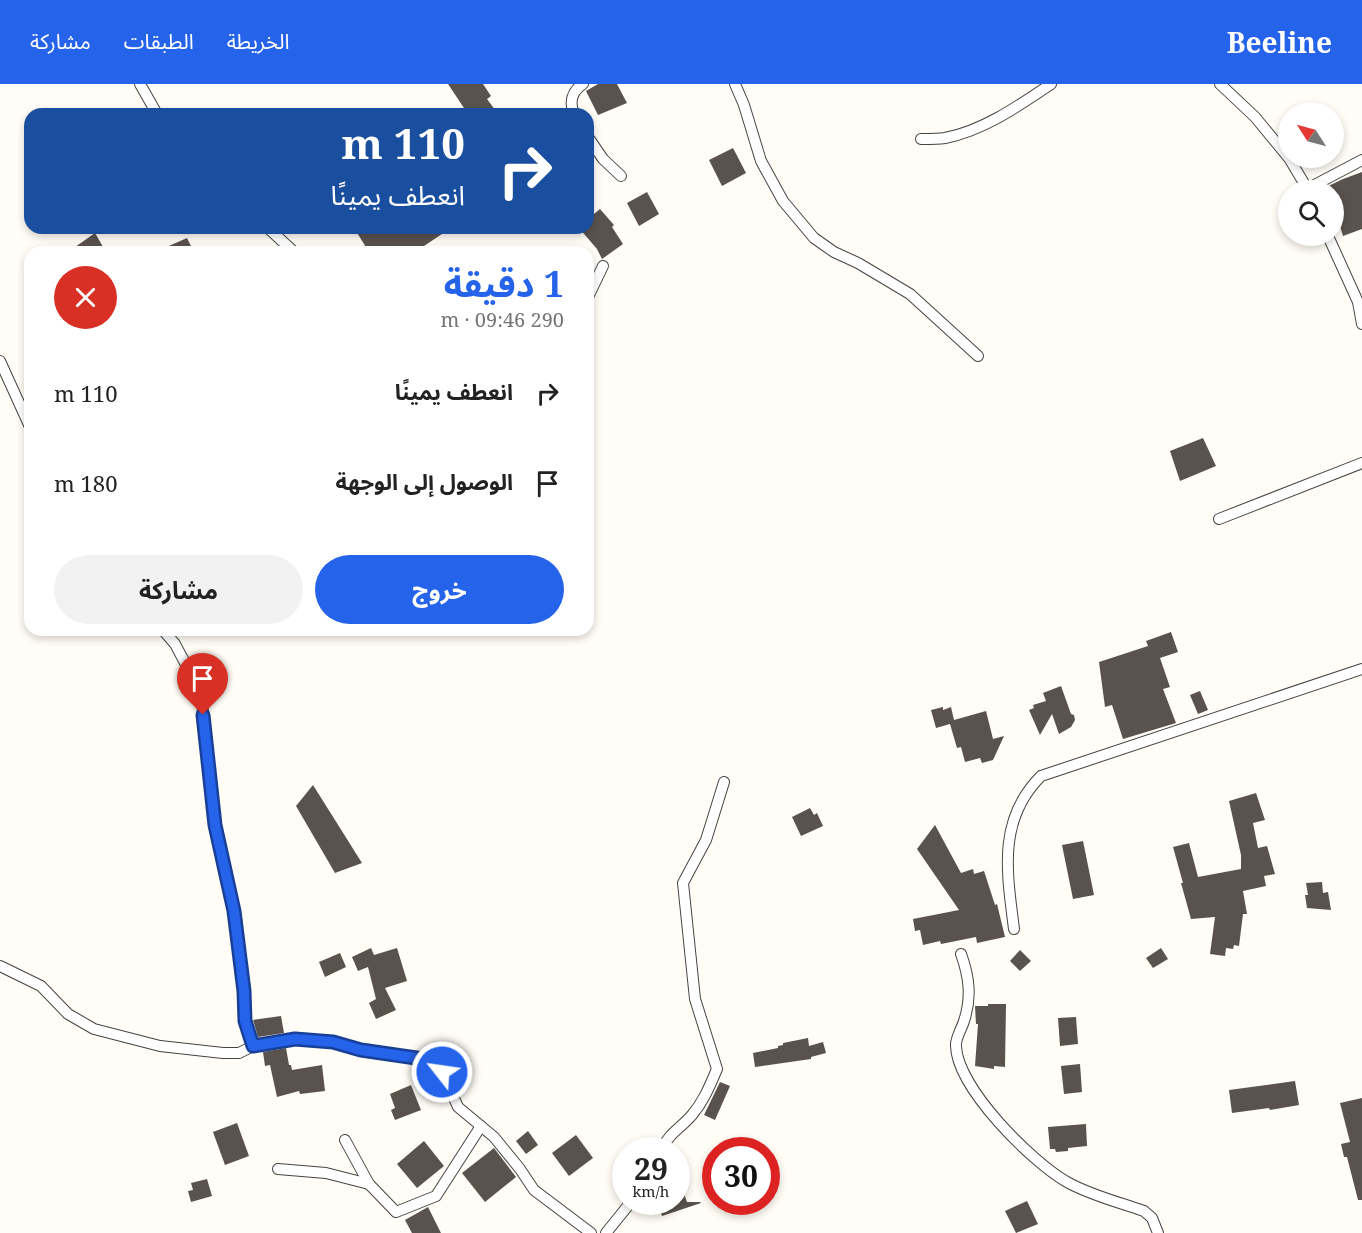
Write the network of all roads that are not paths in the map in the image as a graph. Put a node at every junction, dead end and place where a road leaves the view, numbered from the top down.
1 (140, 84) edge
2 (583, 84) edge
3 (735, 84) edge
4 (1051, 84) edge
5 (1220, 84) edge
6 (154, 108) edge
7 (573, 108) edge
8 (921, 139) dead end
9 (1278, 144) edge
10 (594, 146) edge
11 (1362, 160) edge
12 (621, 176) dead end
13 (1325, 180) edge
14 (274, 234) edge
15 (288, 246) edge
16 (1333, 246) edge
17 (603, 266) dead end
18 (594, 285) edge
19 (1360, 301) edge
20 (1362, 324) edge
21 (978, 356) dead end
22 (0, 361) edge
23 (24, 415) edge
24 (1362, 463) edge
25 (1219, 519) dead end
26 (168, 636) edge
27 (1362, 669) edge
28 (724, 782) dead end
29 (1014, 929) dead end
30 (961, 954) dead end
31 (0, 966) edge
32 (253, 1046) junction
33 (481, 1126) junction
34 (668, 1137) edge
35 (345, 1140) dead end
36 (278, 1169) dead end
37 (369, 1184) junction
38 (622, 1215) edge
39 (591, 1233) edge
40 (606, 1233) edge
41 (1158, 1233) edge

1 - 6 street
2 - 7 street
3 - 21 street
4 - 8 street
5 - 9 street
10 - 12 street
11 - 13 street
14 - 15 street
16 - 19 street
17 - 18 street
19 - 20 street
22 - 23 street
24 - 25 street
26 - 32 street
27 - 29 street
28 - 34 street
30 - 41 street
31 - 32 street
32 - 33 street
33 - 37 street
33 - 39 street
35 - 37 street
36 - 37 street
38 - 40 street

